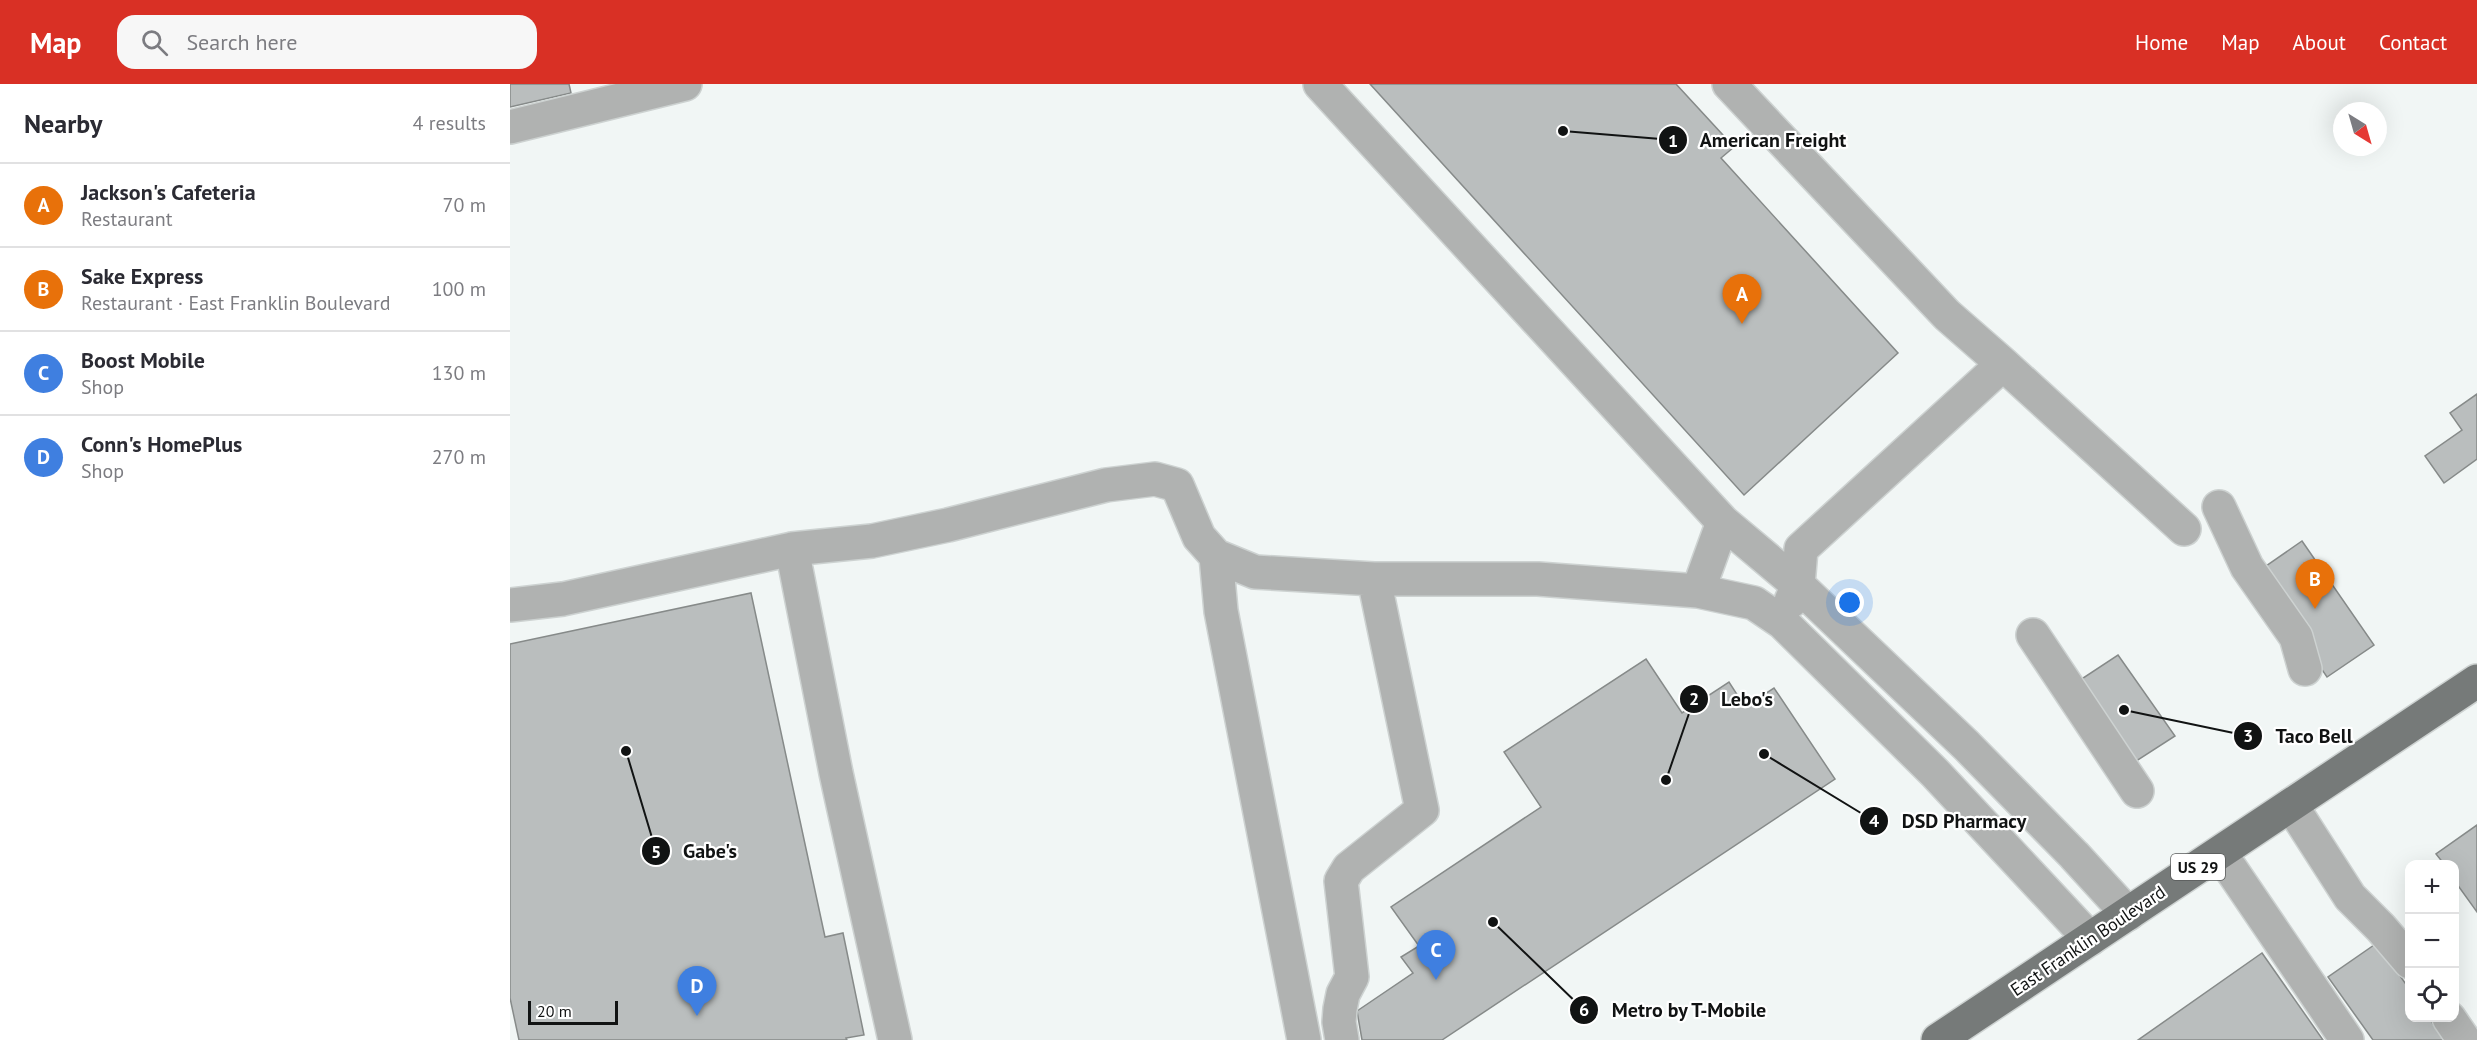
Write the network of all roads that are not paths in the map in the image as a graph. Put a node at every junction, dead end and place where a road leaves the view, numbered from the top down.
1 (685, 84) edge
2 (1320, 84) edge
3 (1729, 84) edge
4 (510, 127) edge
5 (2003, 364) junction
6 (2219, 507) dead end
7 (1723, 522) junction
8 (2184, 529) dead end
9 (792, 549) junction
10 (1215, 556) junction
11 (1374, 579) junction
12 (1798, 585) junction
13 (1698, 591) junction
14 (510, 605) edge
15 (1782, 621) junction
16 (1835, 622) junction
17 (2033, 635) dead end
18 (1812, 651) junction
19 (2305, 669) dead end
20 (2477, 681) edge
21 (1967, 746) junction
22 (1935, 773) junction
23 (2137, 791) dead end
24 (2291, 805) junction
25 (2220, 853) junction
26 (2128, 914) junction
27 (2090, 939) junction
28 (2405, 957) edge
29 (2452, 1022) edge
30 (895, 1040) edge
31 (1304, 1040) edge
32 (1342, 1040) edge
33 (1938, 1040) edge
34 (2347, 1040) edge
35 (2464, 1040) edge

1 - 4 lane
2 - 7 lane
3 - 5 lane
5 - 8 lane
5 - 12 lane
6 - 19 lane
7 - 12 lane
7 - 13 lane
9 - 10 lane
9 - 14 lane
9 - 30 lane
10 - 11 lane
10 - 31 lane
11 - 13 lane
11 - 32 lane
12 - 15 lane
12 - 16 lane
13 - 15 lane
15 - 18 lane
16 - 18 lane
16 - 21 lane
17 - 23 lane
18 - 22 lane
20 - 24 main road, East Franklin Boulevard / US 29
21 - 22 lane
21 - 26 lane
22 - 27 lane
24 - 25 main road, East Franklin Boulevard / US 29
24 - 28 lane
25 - 26 main road, East Franklin Boulevard / US 29
25 - 34 lane
26 - 27 main road, East Franklin Boulevard / US 29
27 - 33 main road, East Franklin Boulevard / US 29
29 - 35 lane

